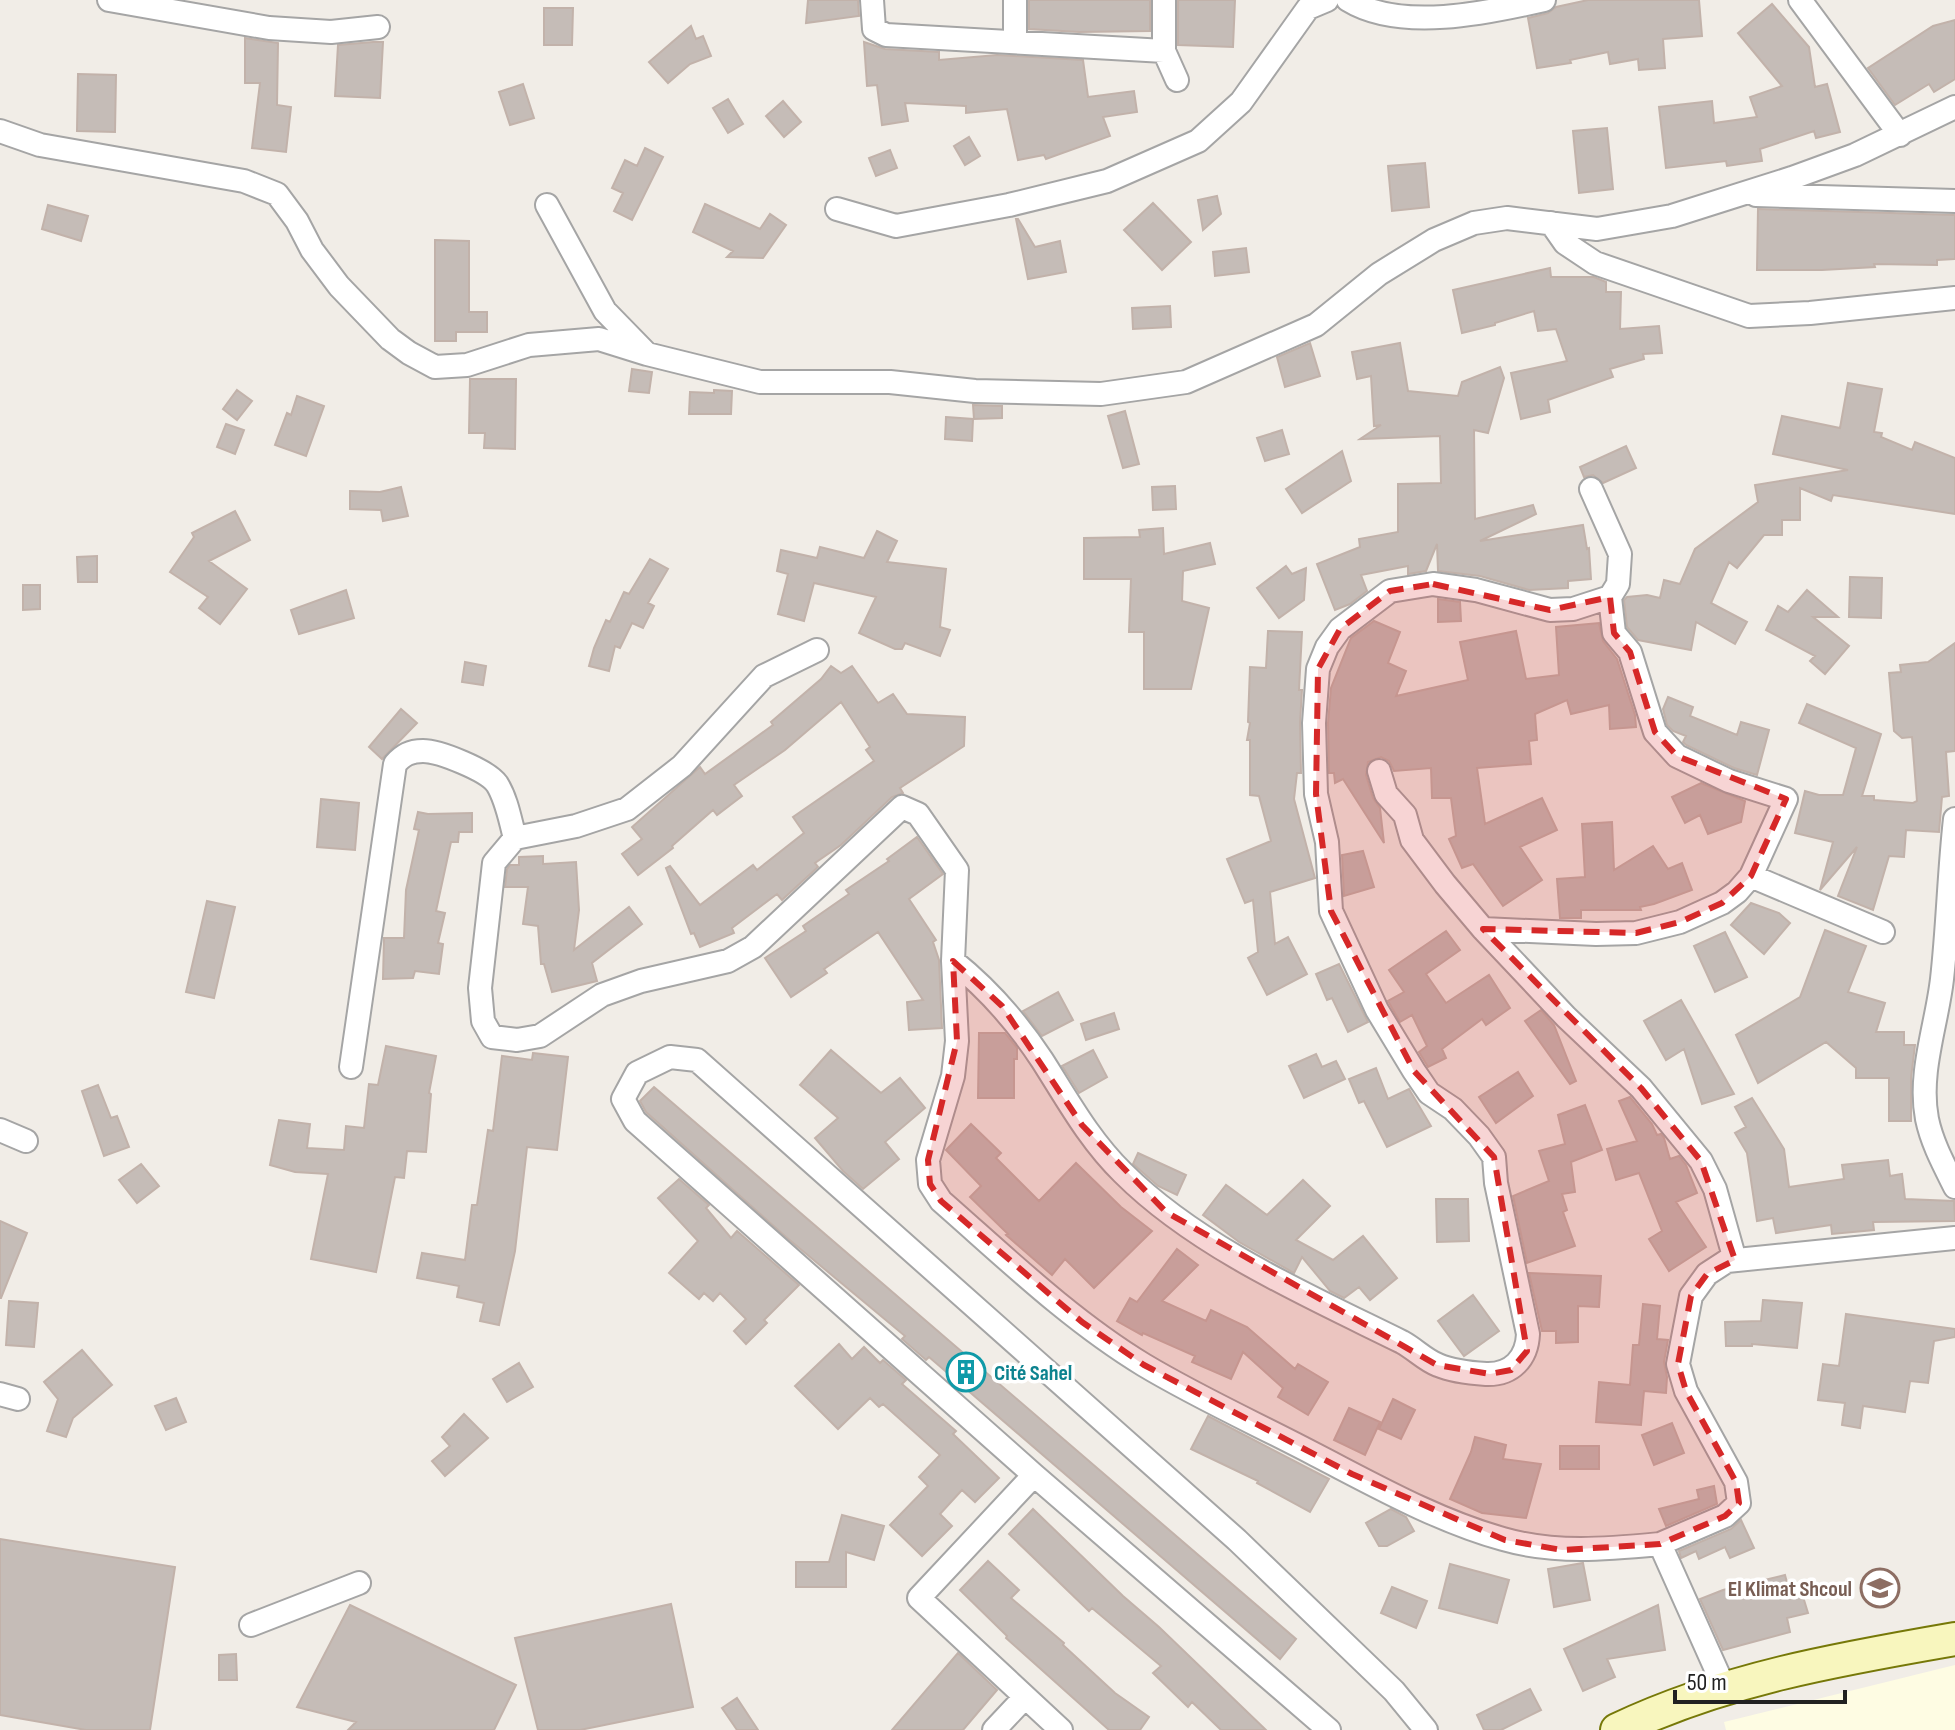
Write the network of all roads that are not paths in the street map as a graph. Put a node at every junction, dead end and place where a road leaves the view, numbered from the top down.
1 (109, 0) edge
2 (872, 0) edge
3 (1015, 0) edge
4 (1164, 0) edge
5 (1327, 0) edge
6 (1348, 0) edge
7 (1544, 0) edge
8 (1800, 0) edge
9 (378, 27) dead end
10 (1015, 41) junction
11 (1164, 51) junction
12 (1177, 80) dead end
13 (1955, 107) edge
14 (0, 131) edge
15 (1900, 135) junction
16 (1738, 194) junction
17 (1955, 201) edge
18 (547, 205) dead end
19 (837, 209) dead end
20 (1551, 223) junction
21 (1955, 298) edge
22 (647, 354) junction
23 (1591, 489) dead end
24 (1610, 597) junction
25 (817, 650) dead end
26 (1379, 771) dead end
27 (1955, 819) edge
28 (515, 838) junction
29 (1751, 876) junction
30 (1483, 929) junction
31 (1883, 932) dead end
32 (953, 961) junction
33 (351, 1067) dead end
34 (0, 1130) edge
35 (26, 1141) dead end
36 (1955, 1187) edge
37 (1955, 1238) edge
38 (1735, 1260) junction
39 (1034, 1475) junction
40 (1660, 1544) junction
41 (359, 1583) dead end
42 (251, 1625) dead end
43 (1955, 1639) edge
44 (1724, 1687) junction
45 (1025, 1697) junction
46 (994, 1730) edge
47 (1061, 1730) edge
48 (1329, 1730) edge
49 (1426, 1730) edge
50 (1617, 1730) edge

1 - 9 street
2 - 10 street
3 - 10 street
4 - 11 street
5 - 19 street
6 - 7 street
8 - 15 street
10 - 11 street
11 - 12 street
13 - 15 street
14 - 22 street
15 - 16 street
16 - 17 street
16 - 20 street
18 - 22 street
20 - 21 street
20 - 22 street
23 - 24 street
24 - 29 street
24 - 32 street
25 - 28 street
26 - 30 street
27 - 36 street
28 - 32 street
28 - 33 street
29 - 30 street
29 - 31 street
30 - 38 street
32 - 40 street
34 - 35 street
37 - 38 street
38 - 40 street
39 - 45 street
39 - 48 street
39 - 49 street
40 - 44 street
41 - 42 street
43 - 44 main road
44 - 50 main road
45 - 46 street
45 - 47 street

